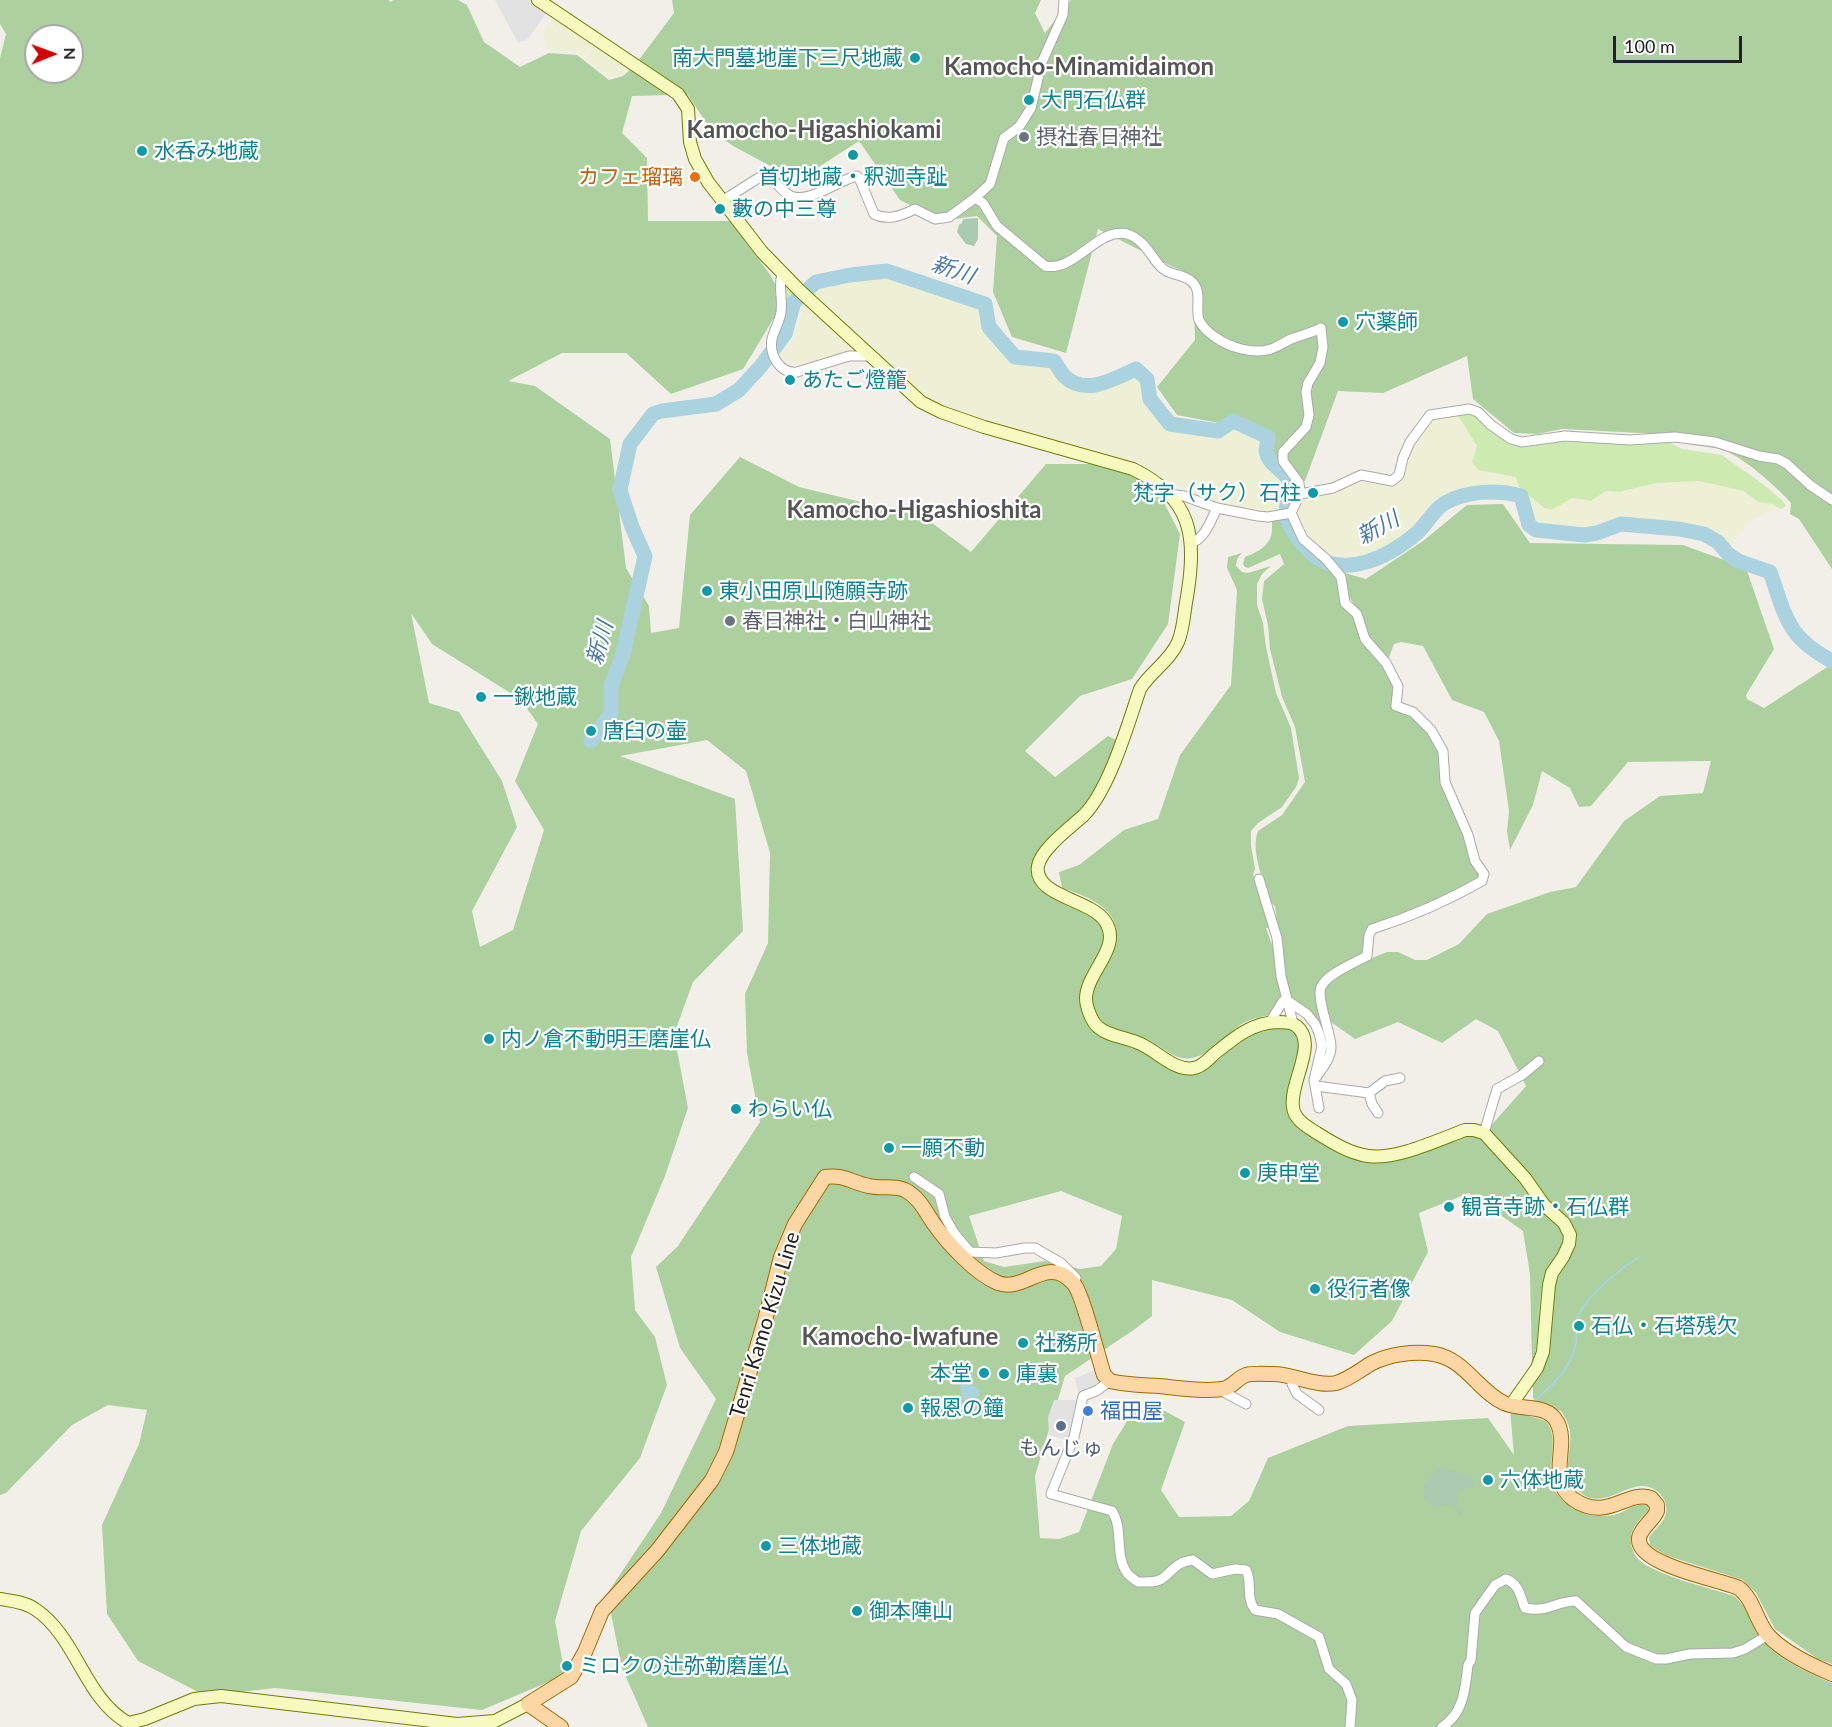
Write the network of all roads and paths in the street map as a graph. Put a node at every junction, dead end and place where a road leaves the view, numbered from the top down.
1 (538, 0) edge
2 (1064, 0) edge
3 (975, 198) junction
4 (722, 201) junction
5 (782, 274) junction
6 (869, 356) junction
7 (1169, 494) junction
8 (1300, 494) junction
9 (1832, 500) edge
10 (1217, 508) junction
11 (1291, 513) junction
12 (1191, 543) junction
13 (1259, 879) dead end
14 (1288, 1000) junction
15 (1270, 1022) junction
16 (1293, 1023) junction
17 (1539, 1061) dead end
18 (1400, 1078) dead end
19 (1315, 1083) junction
20 (1369, 1093) junction
21 (1319, 1108) dead end
22 (1378, 1113) dead end
23 (1484, 1133) junction
24 (914, 1177) dead end
25 (1076, 1286) junction
26 (1294, 1376) junction
27 (1110, 1381) junction
28 (1218, 1389) junction
29 (1246, 1404) dead end
30 (1511, 1405) junction
31 (1318, 1410) dead end
32 (0, 1599) edge
33 (1768, 1635) junction
34 (1832, 1674) edge
35 (528, 1704) junction
36 (561, 1727) edge
37 (1350, 1727) edge
38 (1442, 1727) edge

1 - 4 main road
2 - 3 street
3 - 4 street
3 - 8 street
4 - 5 main road
5 - 6 main road
5 - 6 street
6 - 7 main road
7 - 10 street
7 - 12 main road
8 - 9 street
8 - 11 street
10 - 11 street
10 - 12 street
11 - 19 street
12 - 15 main road
13 - 14 street
14 - 15 street
14 - 16 street
14 - 19 street
15 - 16 main road
16 - 23 main road
17 - 23 street
18 - 20 street
19 - 20 street
19 - 21 street
20 - 22 street
23 - 30 main road
24 - 25 street
25 - 27 main road
25 - 35 main road, Tenri Kamo Kizu Line
26 - 28 main road
26 - 30 main road
26 - 31 street
27 - 28 main road
27 - 37 street
28 - 29 street
30 - 33 main road
32 - 35 main road
33 - 34 main road
33 - 38 street
35 - 36 main road

